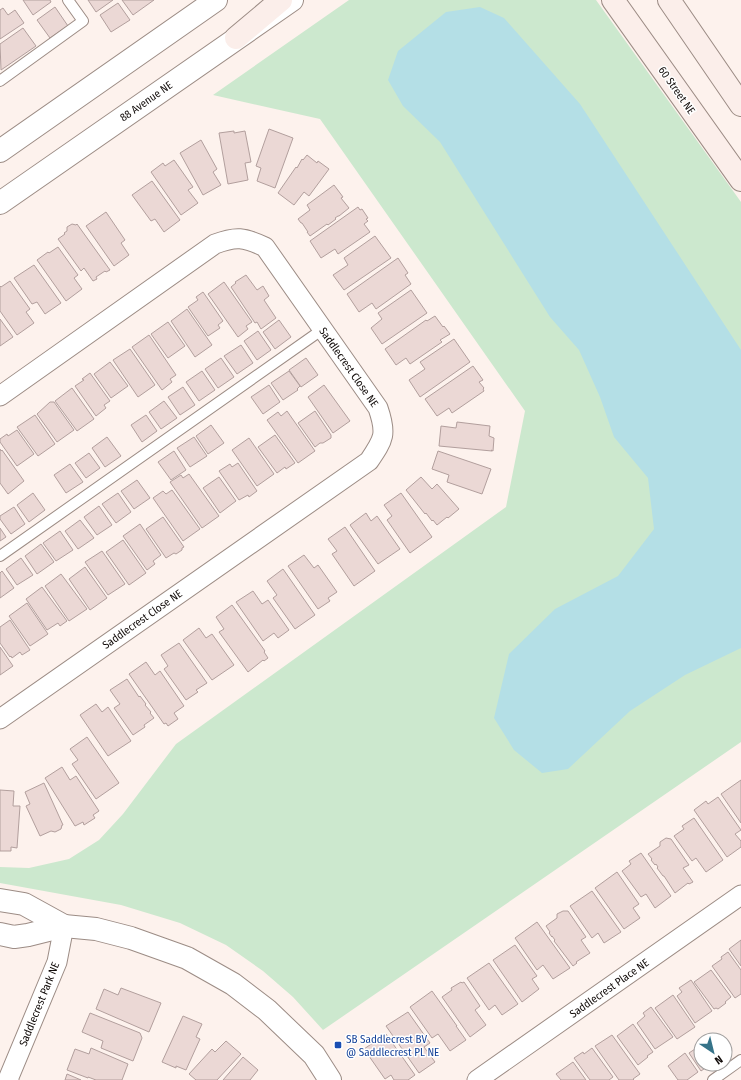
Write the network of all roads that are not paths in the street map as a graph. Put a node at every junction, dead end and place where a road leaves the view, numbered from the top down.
1 (68, 0) edge
2 (216, 0) edge
3 (281, 0) edge
4 (292, 0) edge
5 (613, 0) edge
6 (669, 0) edge
7 (682, 0) edge
8 (236, 38) junction
9 (0, 81) edge
10 (737, 99) edge
11 (0, 151) edge
12 (741, 180) edge
13 (0, 202) edge
14 (323, 330) junction
15 (0, 396) edge
16 (0, 556) edge
17 (0, 719) edge
18 (741, 895) edge
19 (0, 900) edge
20 (64, 926) junction
21 (0, 934) edge
22 (741, 1060) edge
23 (9, 1080) edge
24 (330, 1080) edge
25 (477, 1080) edge
26 (713, 1080) edge

1 - 9 lane
2 - 11 street
3 - 8 main road
4 - 8 street, 88 Avenue NE
5 - 12 main road, 60 Street NE
6 - 10 main road
7 - 10 main road
8 - 13 street, 88 Avenue NE
14 - 15 street, Saddlecrest Close NE
14 - 16 lane
14 - 17 street, Saddlecrest Close NE
18 - 25 street, Saddlecrest Place NE
19 - 20 street
20 - 21 street
20 - 23 street, Saddlecrest Park NE
20 - 24 street
22 - 26 lane

